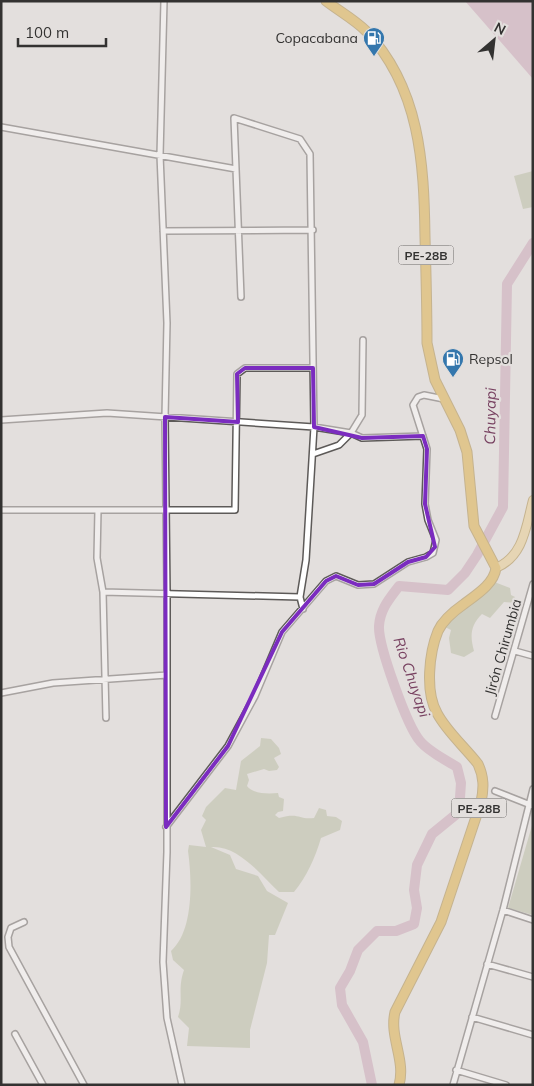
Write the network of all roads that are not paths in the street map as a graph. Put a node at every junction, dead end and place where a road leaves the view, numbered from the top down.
1 (164, 1) edge
2 (326, 1) edge
3 (1, 127) edge
4 (160, 155) junction
5 (236, 169) junction
6 (313, 230) junction
7 (163, 231) junction
8 (238, 231) junction
9 (241, 297) dead end
10 (363, 340) dead end
11 (313, 368) junction
12 (444, 399) junction
13 (165, 417) junction
14 (1, 420) edge
15 (238, 422) junction
16 (314, 427) junction
17 (351, 433) junction
18 (423, 436) junction
19 (313, 454) junction
20 (533, 500) edge
21 (1, 510) edge
22 (98, 510) junction
23 (166, 510) junction
24 (496, 568) junction
25 (533, 584) edge
26 (103, 592) junction
27 (167, 593) junction
28 (300, 597) junction
29 (304, 609) junction
30 (514, 651) junction
31 (533, 656) edge
32 (167, 676) junction
33 (106, 680) junction
34 (1, 694) edge
35 (495, 716) dead end
36 (106, 718) dead end
37 (533, 789) edge
38 (495, 792) dead end
39 (531, 805) edge
40 (166, 827) junction
41 (503, 910) junction
42 (533, 920) edge
43 (24, 922) dead end
44 (486, 964) junction
45 (533, 977) edge
46 (472, 1017) junction
47 (15, 1034) dead end
48 (533, 1035) edge
49 (456, 1070) junction
50 (43, 1085) edge
51 (84, 1085) edge
52 (182, 1085) edge
53 (399, 1085) edge
54 (453, 1085) edge
55 (506, 1085) edge

1 - 4 street
2 - 12 highway, PE-28B
3 - 4 street
4 - 5 street
4 - 7 street
5 - 6 street
5 - 8 street
6 - 8 street
6 - 11 street
7 - 8 street
7 - 13 street
8 - 9 street
10 - 17 street
11 - 15 street
11 - 16 street
12 - 18 street
12 - 24 highway, PE-28B
13 - 14 street
13 - 15 street
13 - 23 street
15 - 16 street
15 - 23 street
16 - 17 street
16 - 19 street
17 - 18 street
17 - 19 street
18 - 29 street
19 - 28 street
20 - 24 main road
21 - 22 street
22 - 23 street
22 - 26 street
23 - 27 street
24 - 53 highway, PE-28B
25 - 30 street, Jirón Chirumbia
26 - 27 street
26 - 33 street
27 - 28 street
27 - 32 street
28 - 29 street
29 - 40 street
30 - 31 street
30 - 35 street, Jirón Chirumbia
32 - 33 street
32 - 40 street
33 - 34 street
33 - 36 street
37 - 39 street
38 - 39 street
39 - 41 street
40 - 52 street
41 - 42 street
41 - 44 street
43 - 51 street
44 - 45 street
44 - 46 street
46 - 48 street
46 - 49 street
47 - 50 street
49 - 54 street
49 - 55 street

